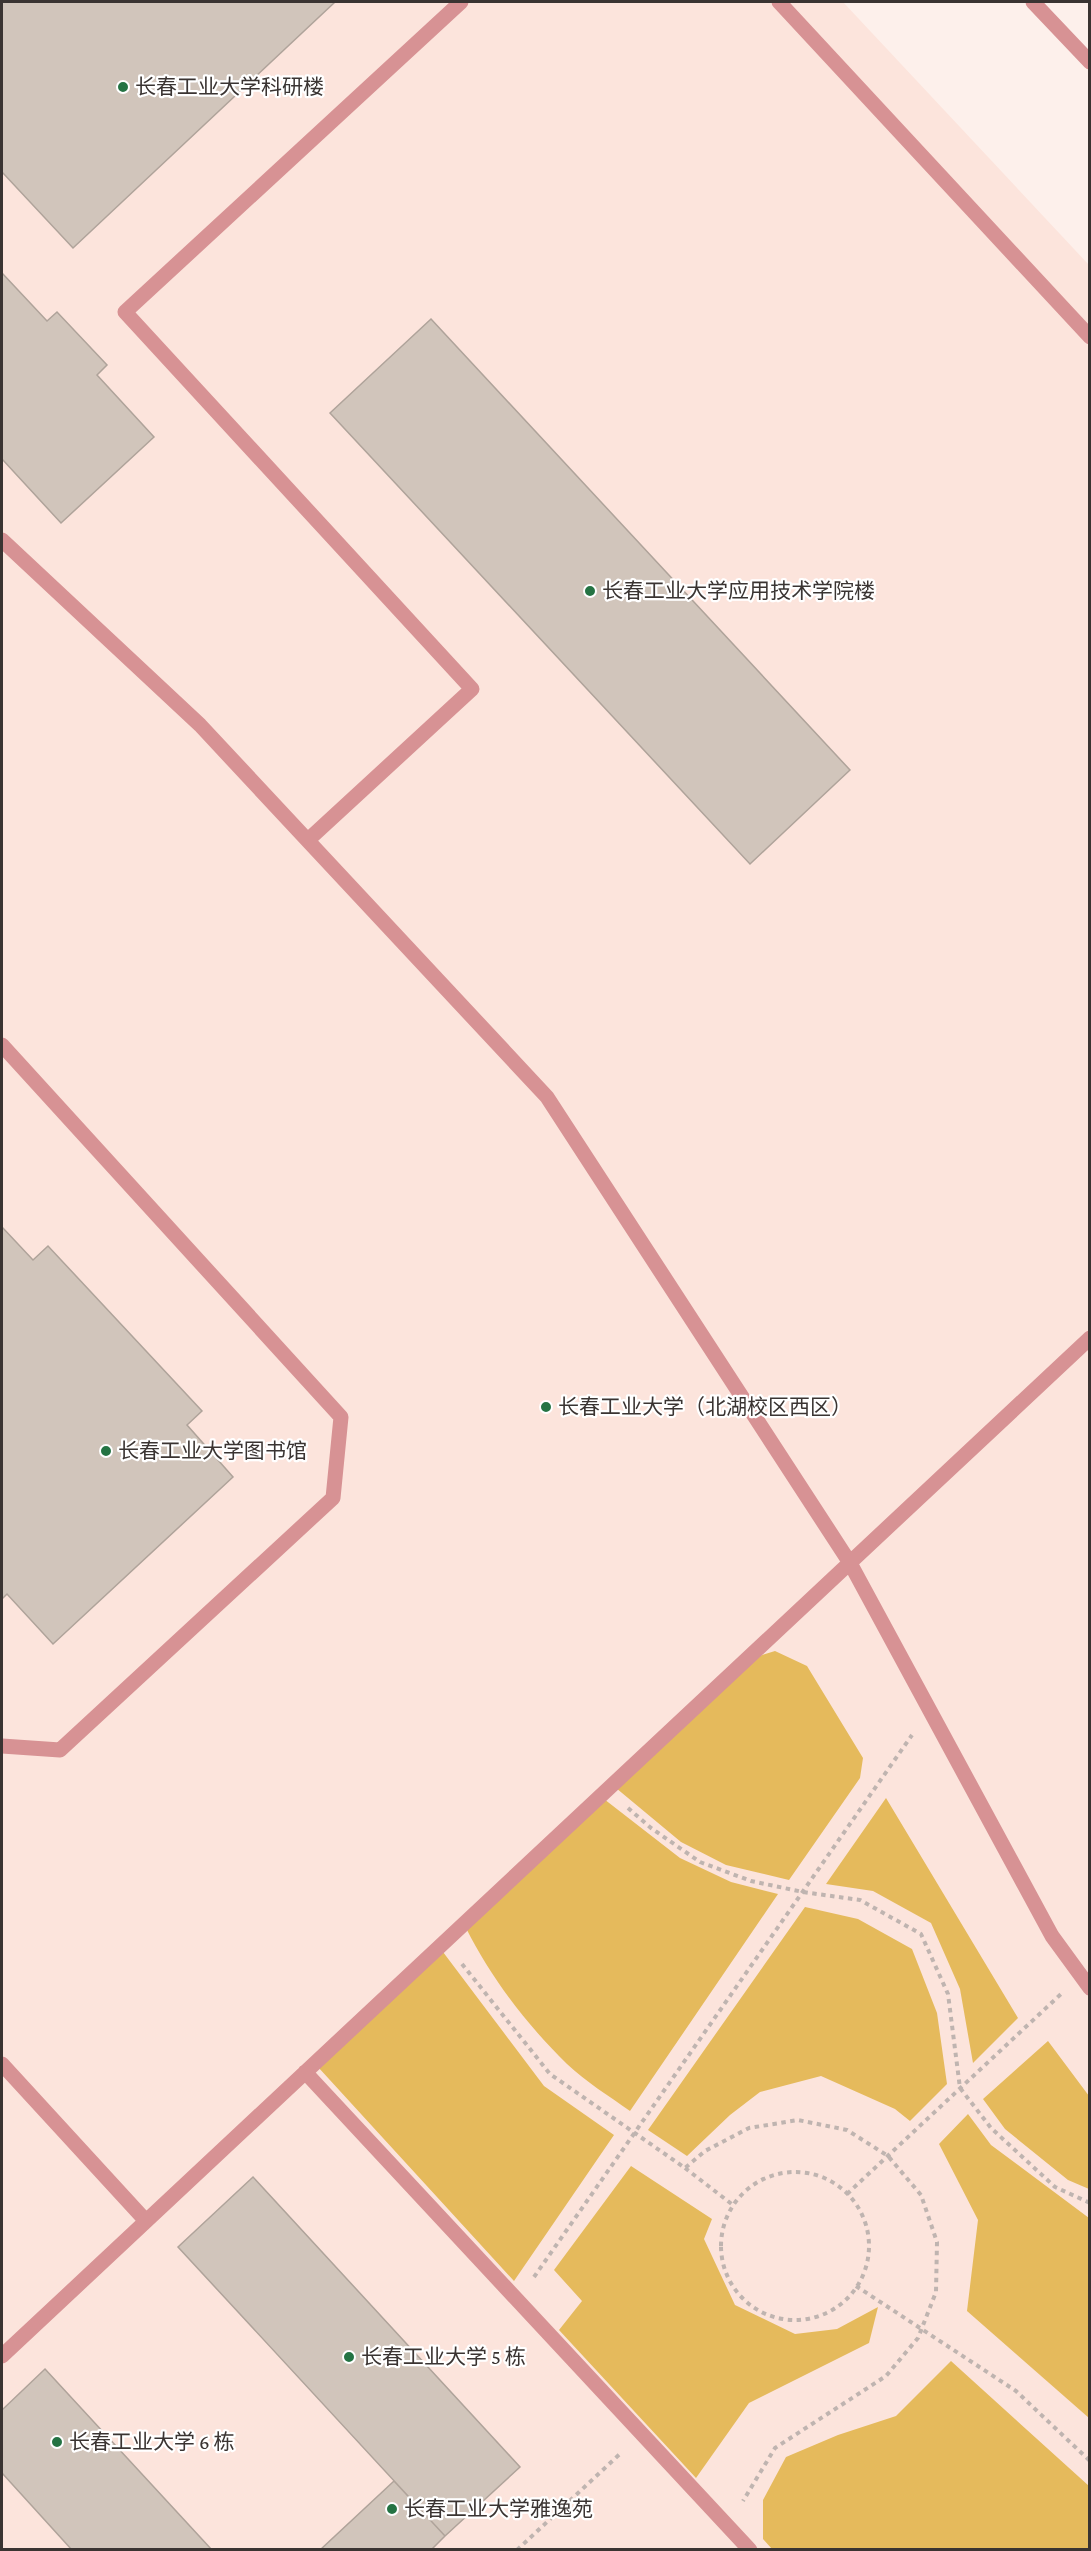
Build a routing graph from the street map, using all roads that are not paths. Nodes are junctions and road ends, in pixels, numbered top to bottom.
1 (461, 2) edge
2 (779, 2) edge
3 (1033, 2) edge
4 (1089, 62) edge
5 (1089, 337) edge
6 (2, 540) edge
7 (308, 840) junction
8 (2, 1045) edge
9 (1089, 1338) edge
10 (849, 1563) junction
11 (2, 1746) edge
12 (1085, 1982) edge
13 (2, 2064) edge
14 (305, 2072) junction
15 (146, 2221) junction
16 (2, 2356) edge
17 (750, 2550) edge

1 - 7 street
2 - 5 street
3 - 4 street
6 - 7 street
7 - 10 street
8 - 11 street
9 - 10 street
10 - 12 street
10 - 14 street
13 - 15 street
14 - 15 street
14 - 17 street
15 - 16 street

